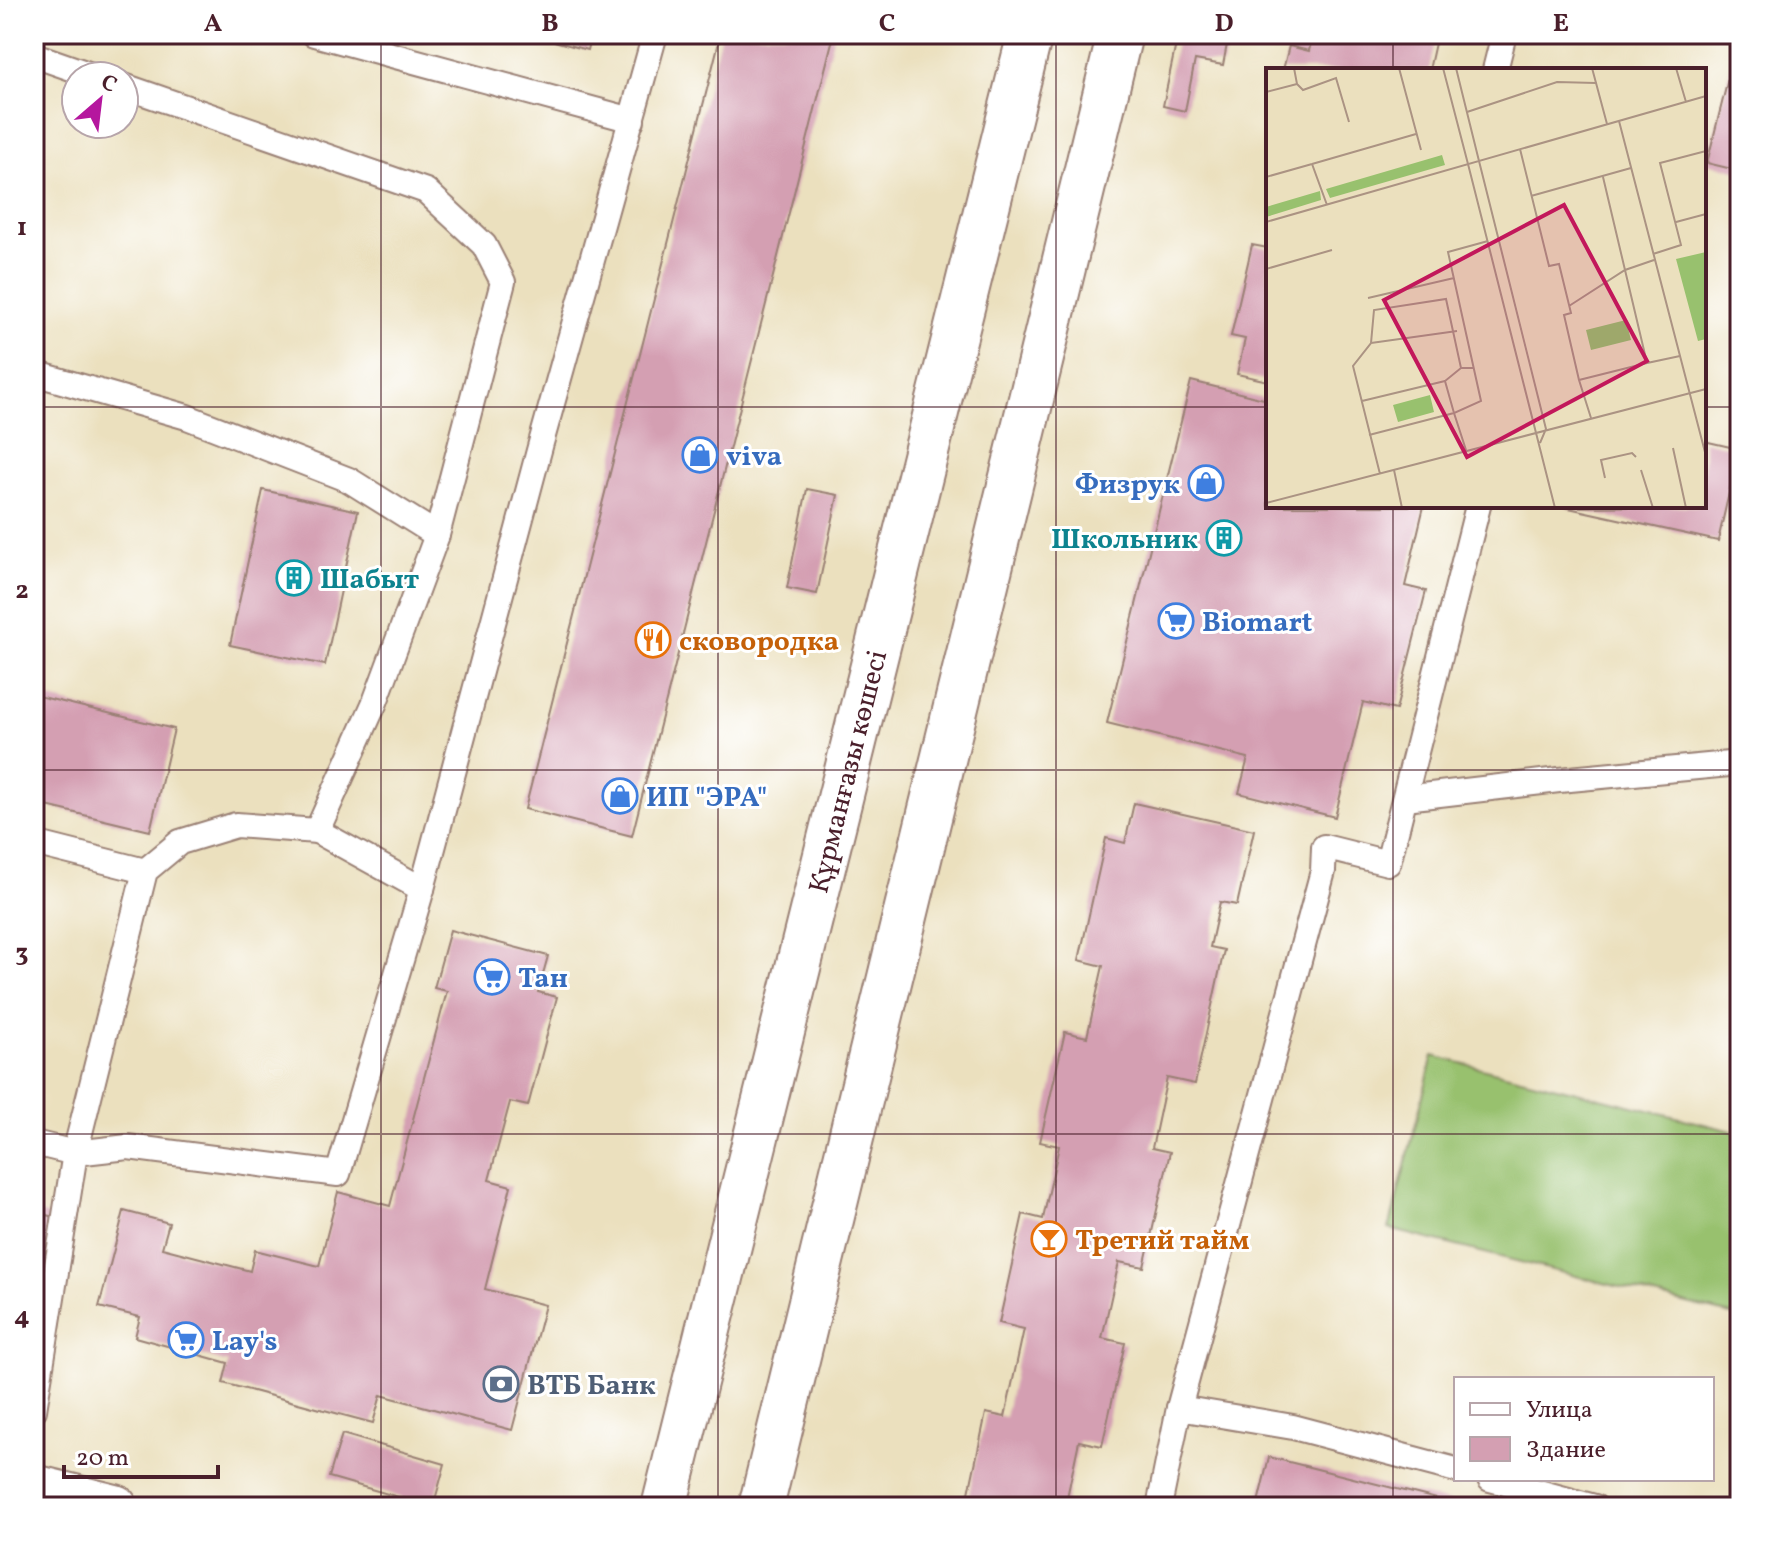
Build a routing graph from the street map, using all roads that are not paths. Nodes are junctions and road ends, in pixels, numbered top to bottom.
1 (314, 34) edge
2 (655, 34) edge
3 (1030, 34) edge
4 (1120, 34) edge
5 (1504, 34) edge
6 (34, 55) edge
7 (60, 64) edge
8 (1496, 68) edge
9 (140, 92) edge
10 (632, 120) junction
11 (34, 373) edge
12 (1478, 508) edge
13 (437, 535) junction
14 (1740, 763) edge
15 (1405, 798) junction
16 (317, 831) junction
17 (34, 843) edge
18 (145, 871) junction
19 (422, 889) junction
20 (34, 1143) edge
21 (75, 1153) junction
22 (1179, 1408) junction
23 (34, 1410) edge
24 (1454, 1469) edge
25 (1498, 1481) edge
26 (34, 1487) edge
27 (115, 1507) edge
28 (664, 1507) edge
29 (761, 1507) edge
30 (1159, 1507) edge
31 (1595, 1507) edge

1 - 10 lane
2 - 10 lane
3 - 28 street, Құрманғазы көшесі
4 - 29 street
5 - 8 lane
6 - 7 lane
9 - 13 lane
10 - 19 lane
11 - 13 lane
12 - 15 lane
13 - 16 lane
14 - 15 lane
15 - 22 lane
16 - 18 lane
16 - 19 lane
17 - 18 lane
18 - 21 lane
19 - 21 lane
20 - 21 lane
21 - 23 lane
22 - 24 lane
22 - 30 lane
25 - 31 lane
26 - 27 street

